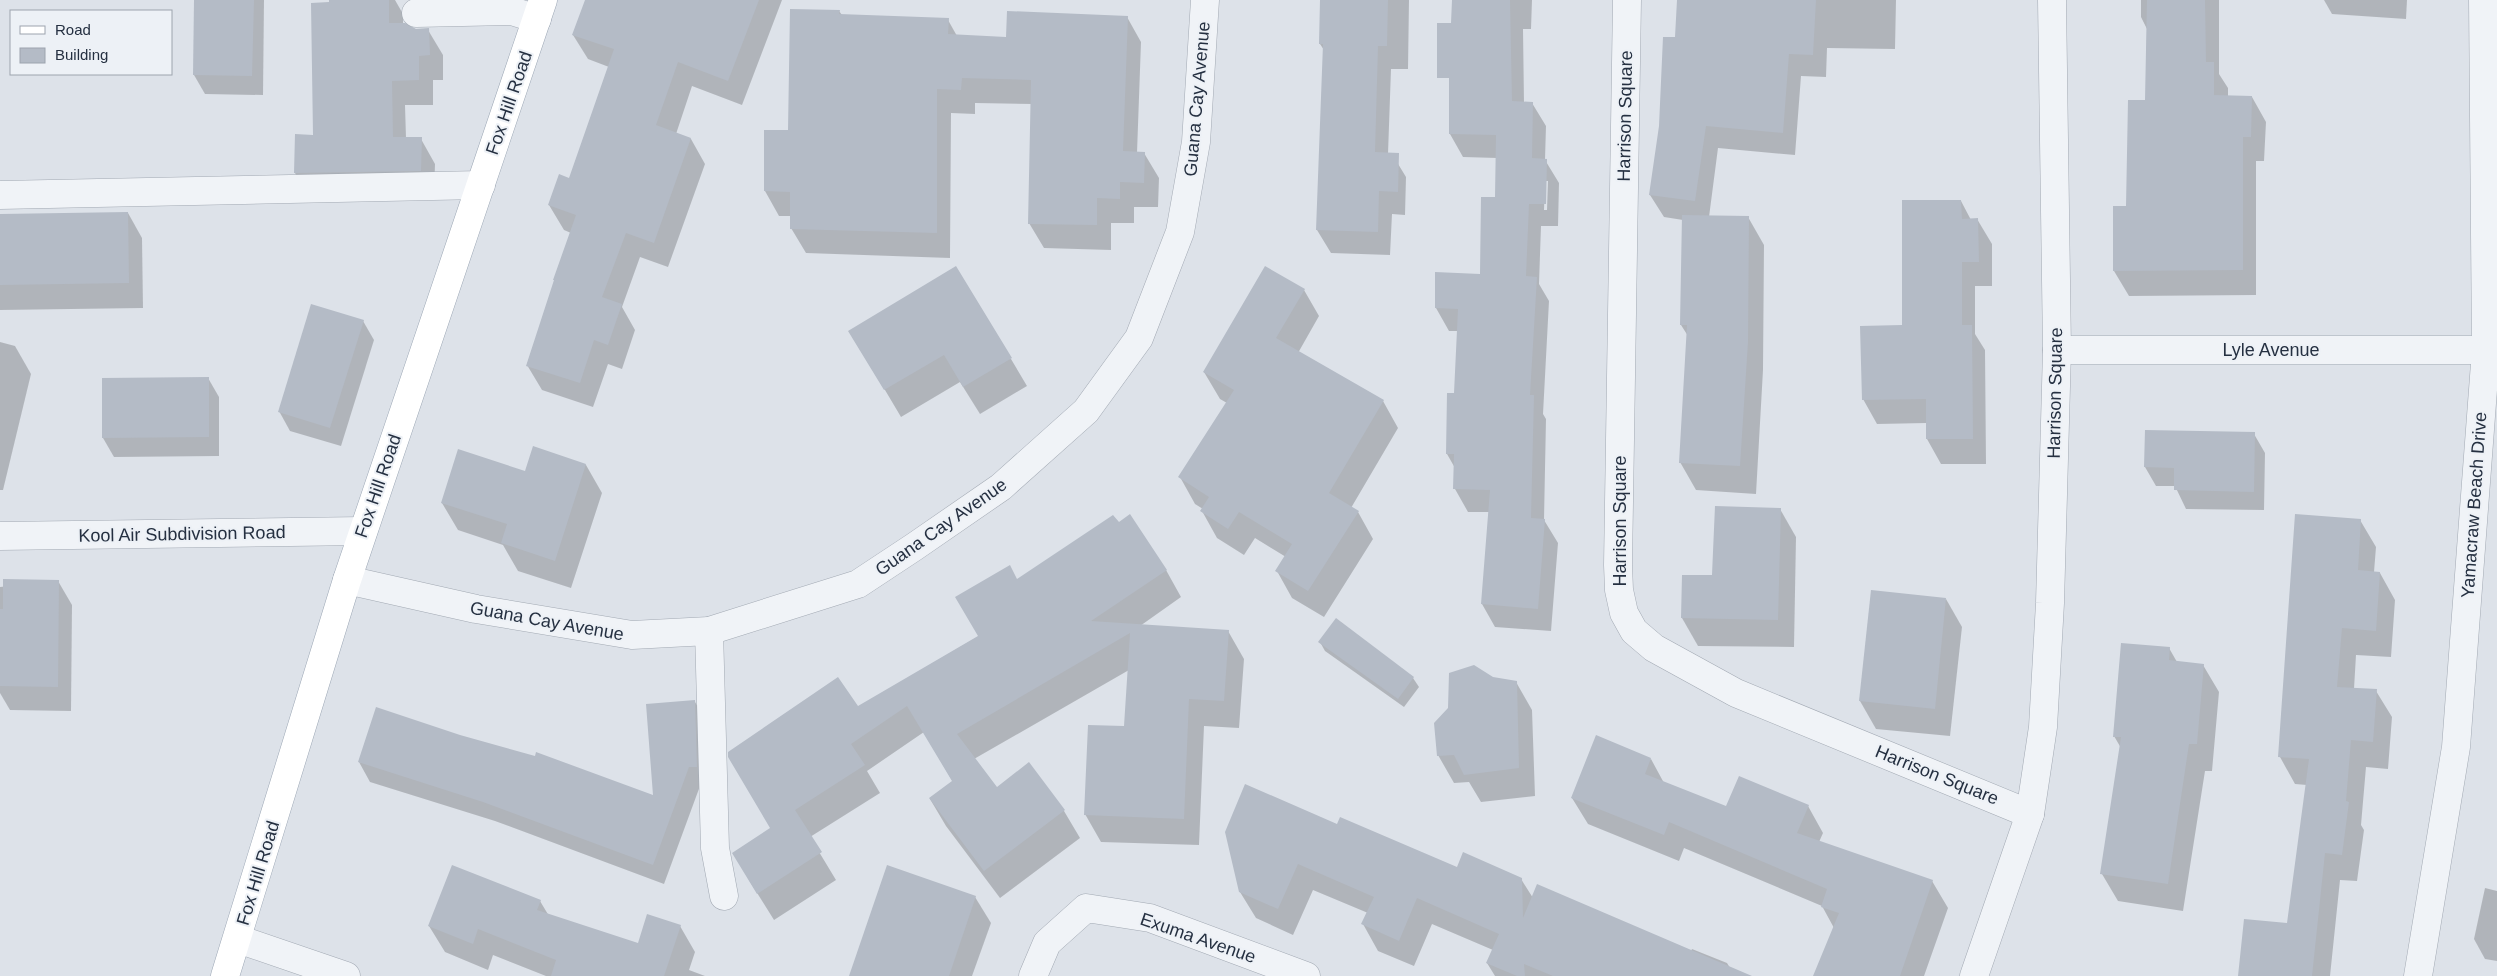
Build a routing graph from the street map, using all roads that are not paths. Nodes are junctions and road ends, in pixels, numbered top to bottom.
1 (1205, 0) edge
2 (1627, 0) edge
3 (2052, 0) edge
4 (2483, 0) edge
5 (540, 10) edge
6 (416, 13) dead end
7 (481, 185) junction
8 (0, 195) edge
9 (2057, 350) junction
10 (2486, 350) junction
11 (363, 531) junction
12 (0, 536) edge
13 (347, 580) junction
14 (709, 631) junction
15 (2030, 814) junction
16 (724, 896) dead end
17 (238, 939) junction
18 (225, 976) edge
19 (346, 976) edge
20 (1033, 976) edge
21 (1306, 976) edge
22 (1974, 976) edge
23 (2418, 976) edge

1 - 14 street, Guana Cay Avenue
2 - 15 street, Harrison Square
3 - 9 street, Harrison Square
4 - 10 street, Yamacraw Beach Drive
5 - 6 street
5 - 7 main road, Fox Hill Road
7 - 8 street
7 - 11 main road, Fox Hill Road
9 - 10 street, Lyle Avenue
9 - 15 street, Harrison Square
10 - 23 street, Yamacraw Beach Drive
11 - 12 street, Kool Air Subdivision Road
11 - 13 main road, Fox Hill Road
13 - 14 street, Guana Cay Avenue
13 - 17 main road, Fox Hill Road
14 - 16 street
15 - 22 street, Harrison Square
17 - 18 main road, Fox Hill Road
17 - 19 street
20 - 21 street, Exuma Avenue

